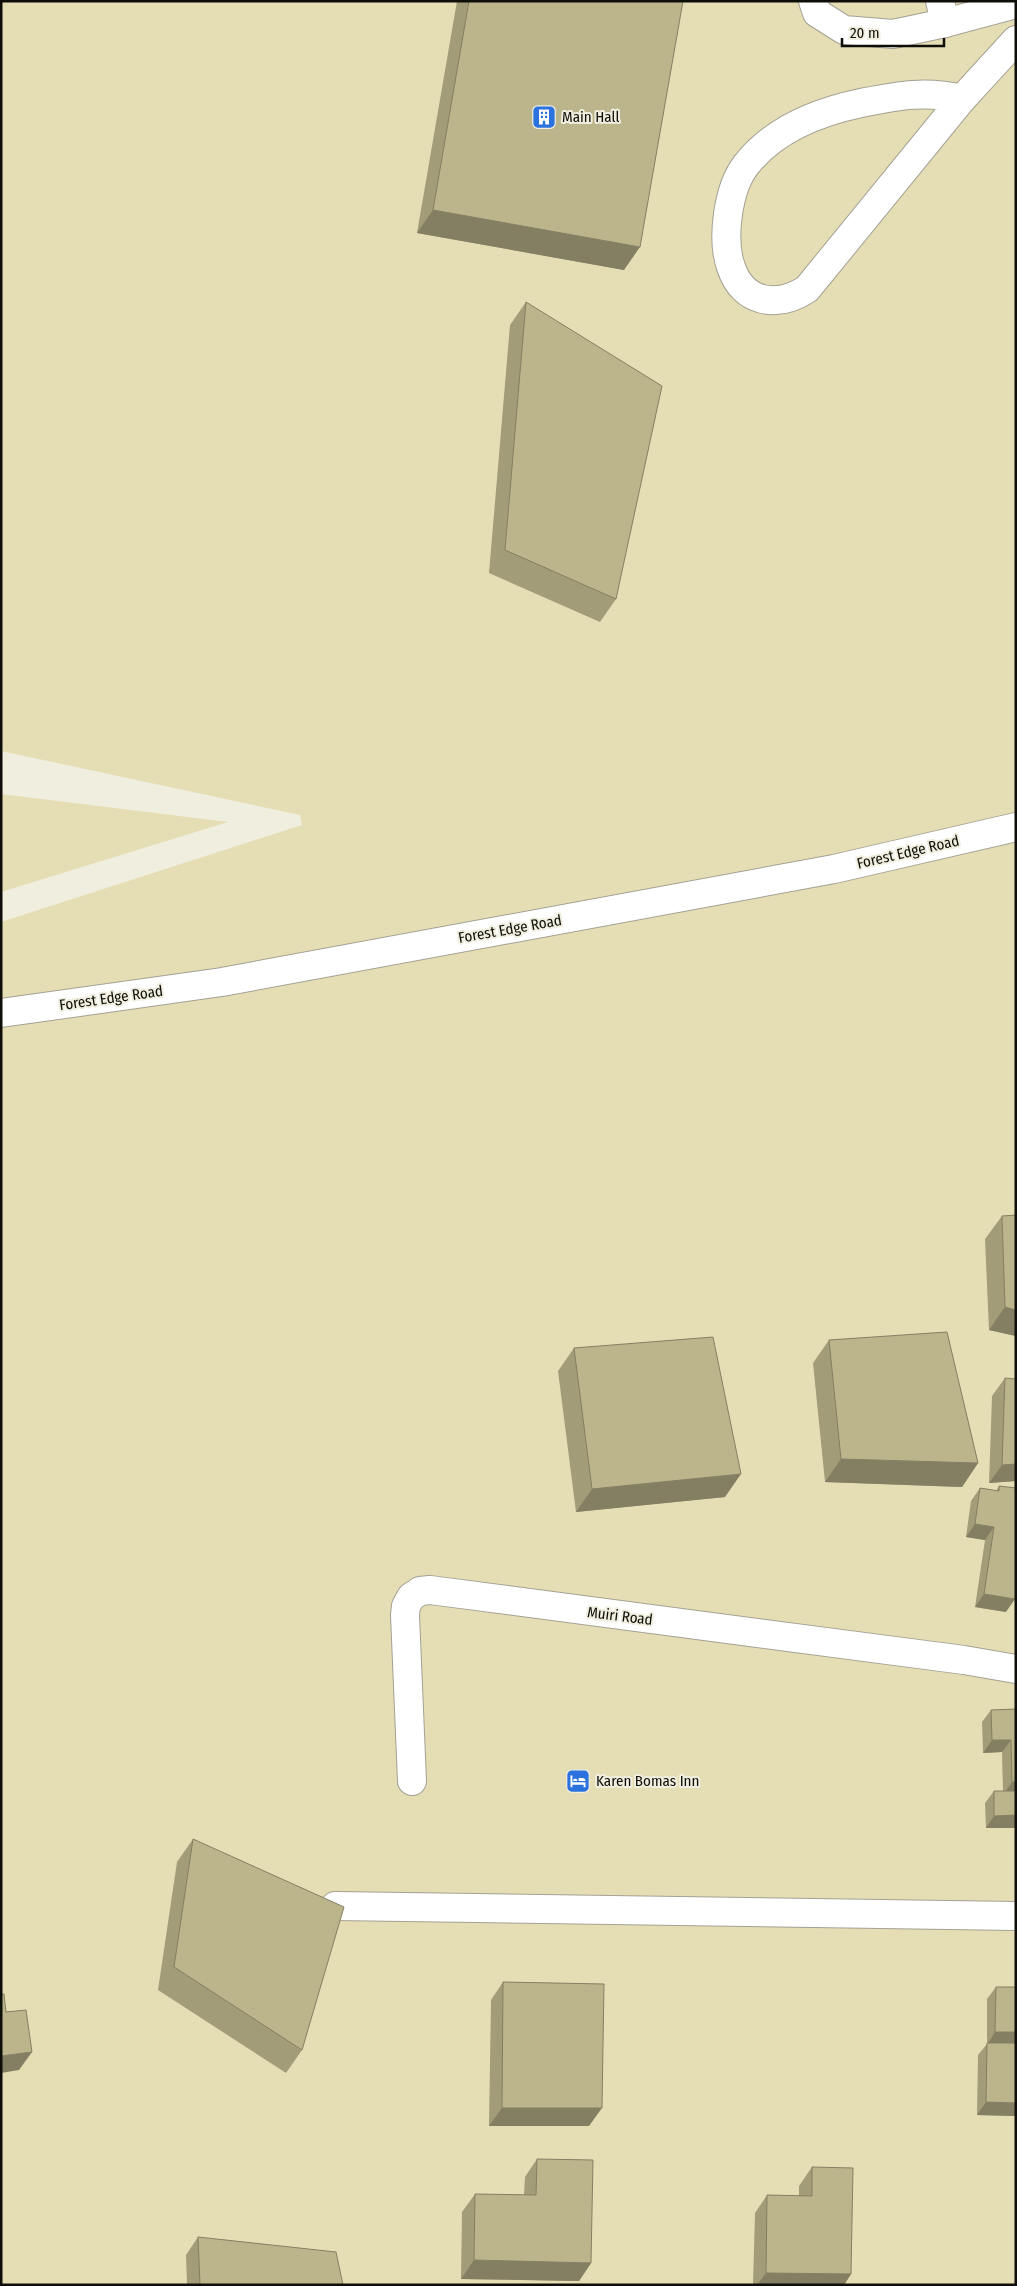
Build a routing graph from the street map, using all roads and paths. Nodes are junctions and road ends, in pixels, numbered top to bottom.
1 (813, 1) edge
2 (1016, 4) edge
3 (942, 12) edge
4 (1016, 40) edge
5 (962, 99) junction
6 (1016, 827) edge
7 (1, 1014) edge
8 (1016, 1669) edge
9 (412, 1781) dead end
10 (335, 1906) edge
11 (1016, 1916) edge

1 - 3 street
2 - 3 street
4 - 5 street
5 - 5 street
6 - 7 street, Forest Edge Road
8 - 9 street, Muiri Road
10 - 11 street

